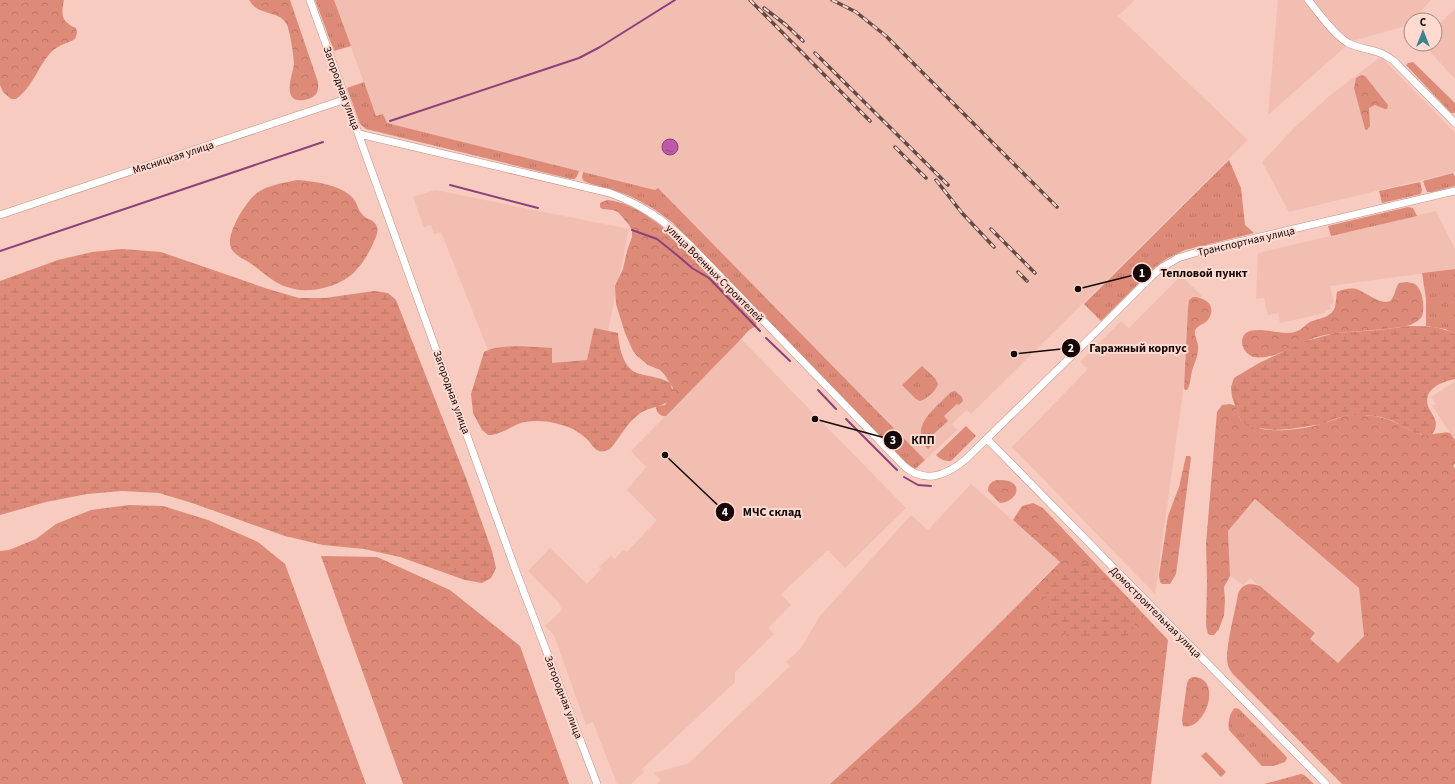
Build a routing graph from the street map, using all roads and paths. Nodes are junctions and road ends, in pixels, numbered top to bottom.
1 (310, 0) edge
2 (1308, 0) edge
3 (346, 99) junction
4 (1455, 123) edge
5 (359, 134) junction
6 (1455, 191) edge
7 (0, 215) edge
8 (987, 439) junction
9 (597, 784) edge
10 (1326, 784) edge

1 - 3 street, Загородная улица
2 - 4 street
3 - 5 street, Загородная улица
3 - 7 street, Мясницкая улица
5 - 8 street, улица Военных Строителей
5 - 9 street, Загородная улица
6 - 8 street, Транспортная улица
8 - 10 street, Домостроительная улица

